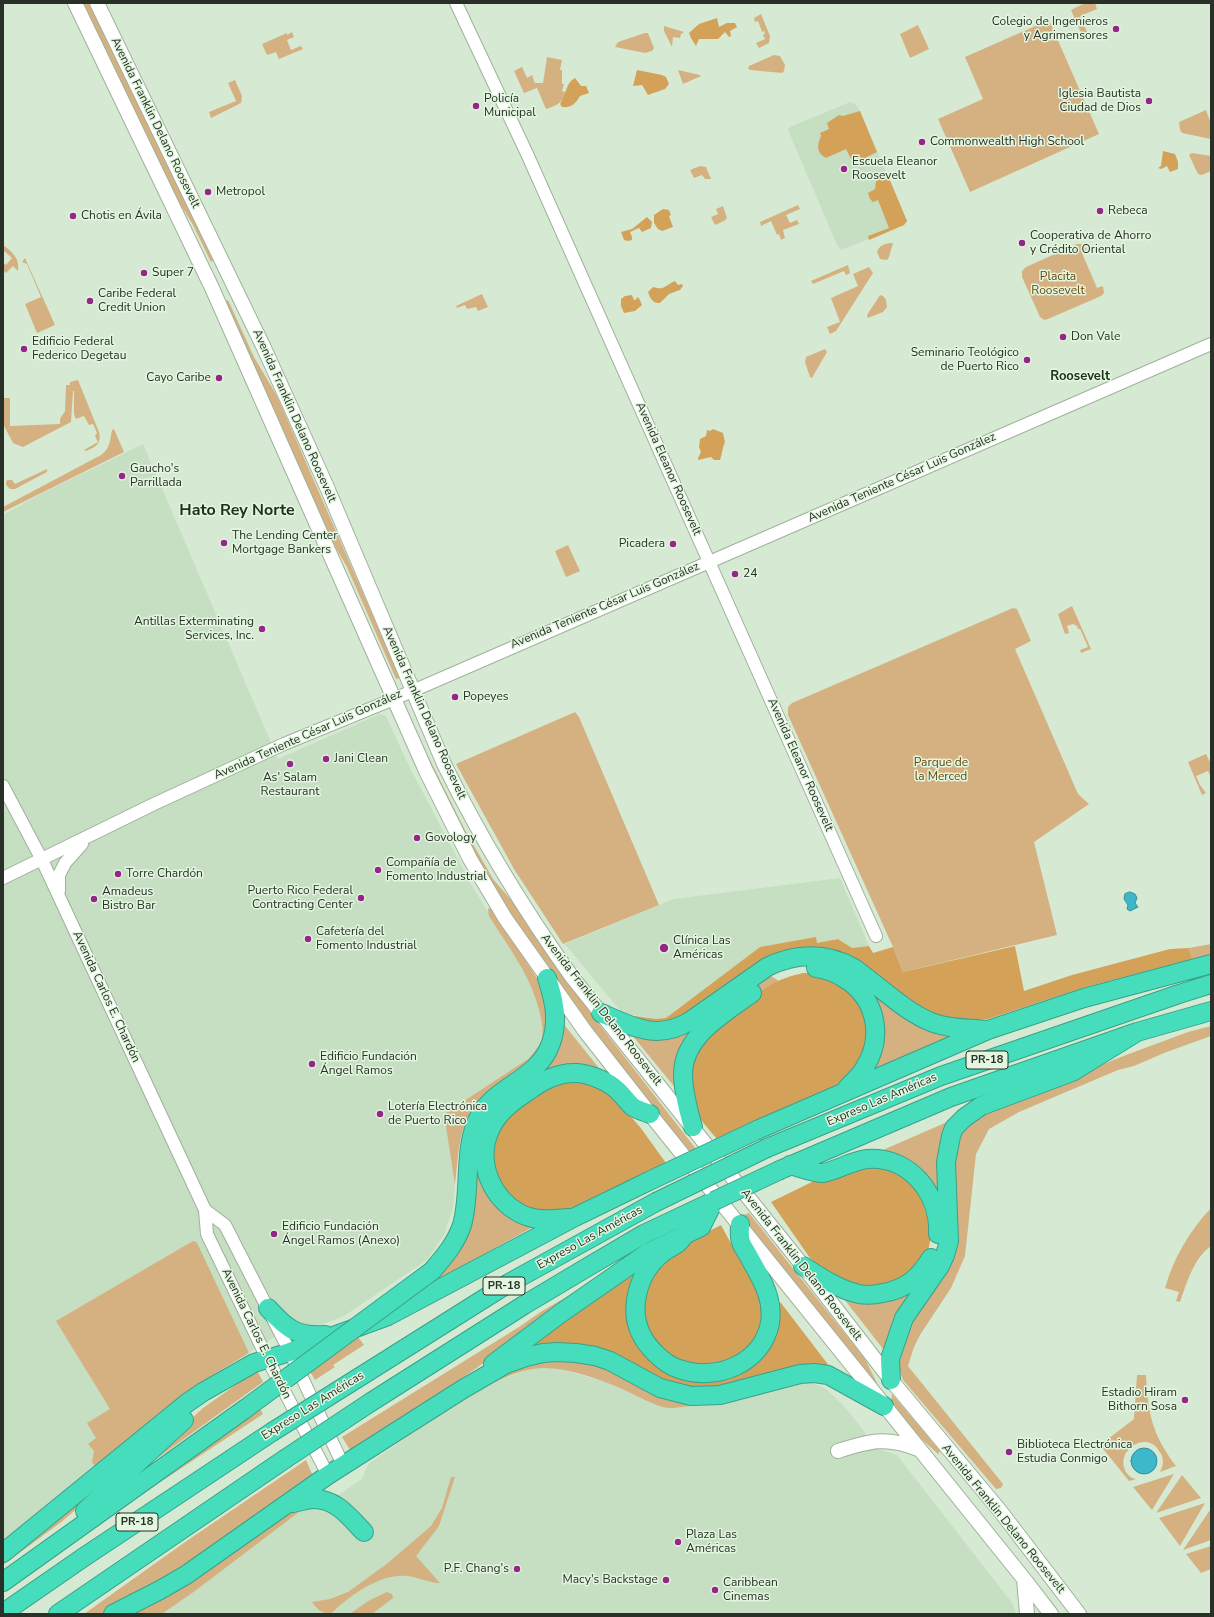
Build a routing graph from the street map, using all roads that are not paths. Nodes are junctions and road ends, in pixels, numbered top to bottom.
1 (75, 3) edge
2 (97, 3) edge
3 (456, 3) edge
4 (1211, 344) edge
5 (709, 561) junction
6 (413, 689) junction
7 (394, 698) junction
8 (3, 786) edge
9 (92, 834) junction
10 (42, 860) junction
11 (3, 878) edge
12 (58, 894) junction
13 (876, 936) dead end
14 (1211, 964) edge
15 (547, 978) junction
16 (1211, 984) edge
17 (1211, 1011) edge
18 (601, 1013) junction
19 (988, 1030) junction
20 (1137, 1032) junction
21 (843, 1093) junction
22 (650, 1114) junction
23 (693, 1128) junction
24 (785, 1167) junction
25 (714, 1201) junction
26 (205, 1210) junction
27 (575, 1218) junction
28 (740, 1224) junction
29 (681, 1239) junction
30 (803, 1266) junction
31 (268, 1308) junction
32 (338, 1334) junction
33 (290, 1352) junction
34 (267, 1358) junction
35 (891, 1380) junction
36 (217, 1384) junction
37 (463, 1389) junction
38 (884, 1406) junction
39 (920, 1450) junction
40 (838, 1452) dead end
41 (343, 1465) junction
42 (328, 1476) junction
43 (286, 1504) junction
44 (364, 1532) dead end
45 (60, 1541) junction
46 (3, 1553) edge
47 (1024, 1579) junction
48 (3, 1582) edge
49 (3, 1613) edge
50 (58, 1614) edge
51 (113, 1614) edge
52 (1027, 1614) edge
53 (1051, 1614) edge
54 (1079, 1614) edge

1 - 7 main road, Avenida Franklin Delano Roosevelt
2 - 6 main road, Avenida Franklin Delano Roosevelt
3 - 5 street, Avenida Eleanor Roosevelt
4 - 5 street, Avenida Teniente César Luis González
5 - 6 street, Avenida Teniente César Luis González
5 - 13 street, Avenida Eleanor Roosevelt
6 - 7 street, Avenida Teniente César Luis González
6 - 18 main road, Avenida Franklin Delano Roosevelt
7 - 9 street, Avenida Teniente César Luis González
7 - 15 main road, Avenida Franklin Delano Roosevelt
8 - 10 street, Avenida Carlos E. Chardón
9 - 10 street, Avenida Teniente César Luis González
9 - 12 street
10 - 11 street, Avenida Teniente César Luis González
10 - 12 street, Avenida Carlos E. Chardón
12 - 26 street, Avenida Carlos E. Chardón
14 - 19 highway
15 - 22 main road, Avenida Franklin Delano Roosevelt
15 - 45 highway, bridge
16 - 49 highway, Expreso Las Américas / PR-18, bridge
17 - 20 highway, Expreso Las Américas / PR-18
18 - 19 highway
18 - 23 main road, Avenida Franklin Delano Roosevelt
19 - 21 highway
20 - 24 highway, Expreso Las Américas / PR-18
20 - 35 highway
21 - 23 highway
21 - 27 highway, bridge
22 - 27 highway
22 - 28 main road, Avenida Franklin Delano Roosevelt
23 - 30 main road, Avenida Franklin Delano Roosevelt
24 - 25 highway, Expreso Las Américas / PR-18, bridge
24 - 30 highway
25 - 29 highway
25 - 50 highway, Expreso Las Américas / PR-18, bridge
26 - 31 street, Avenida Carlos E. Chardón
26 - 34 street, Avenida Carlos E. Chardón
27 - 32 highway
28 - 29 highway
28 - 38 main road, Avenida Franklin Delano Roosevelt
29 - 37 highway
30 - 35 main road, Avenida Franklin Delano Roosevelt
31 - 32 highway
31 - 33 street, Avenida Carlos E. Chardón
32 - 33 highway
33 - 34 highway
33 - 41 street, Avenida Carlos E. Chardón
34 - 36 highway
34 - 42 street, Avenida Carlos E. Chardón
35 - 54 main road, Avenida Franklin Delano Roosevelt
36 - 45 highway
36 - 46 highway
37 - 38 highway
37 - 41 highway
38 - 39 main road, Avenida Franklin Delano Roosevelt
39 - 40 main road
39 - 47 main road, Avenida Franklin Delano Roosevelt
41 - 42 highway
42 - 43 highway
43 - 44 highway
43 - 51 highway
45 - 48 highway
47 - 52 main road
47 - 53 main road, Avenida Franklin Delano Roosevelt

